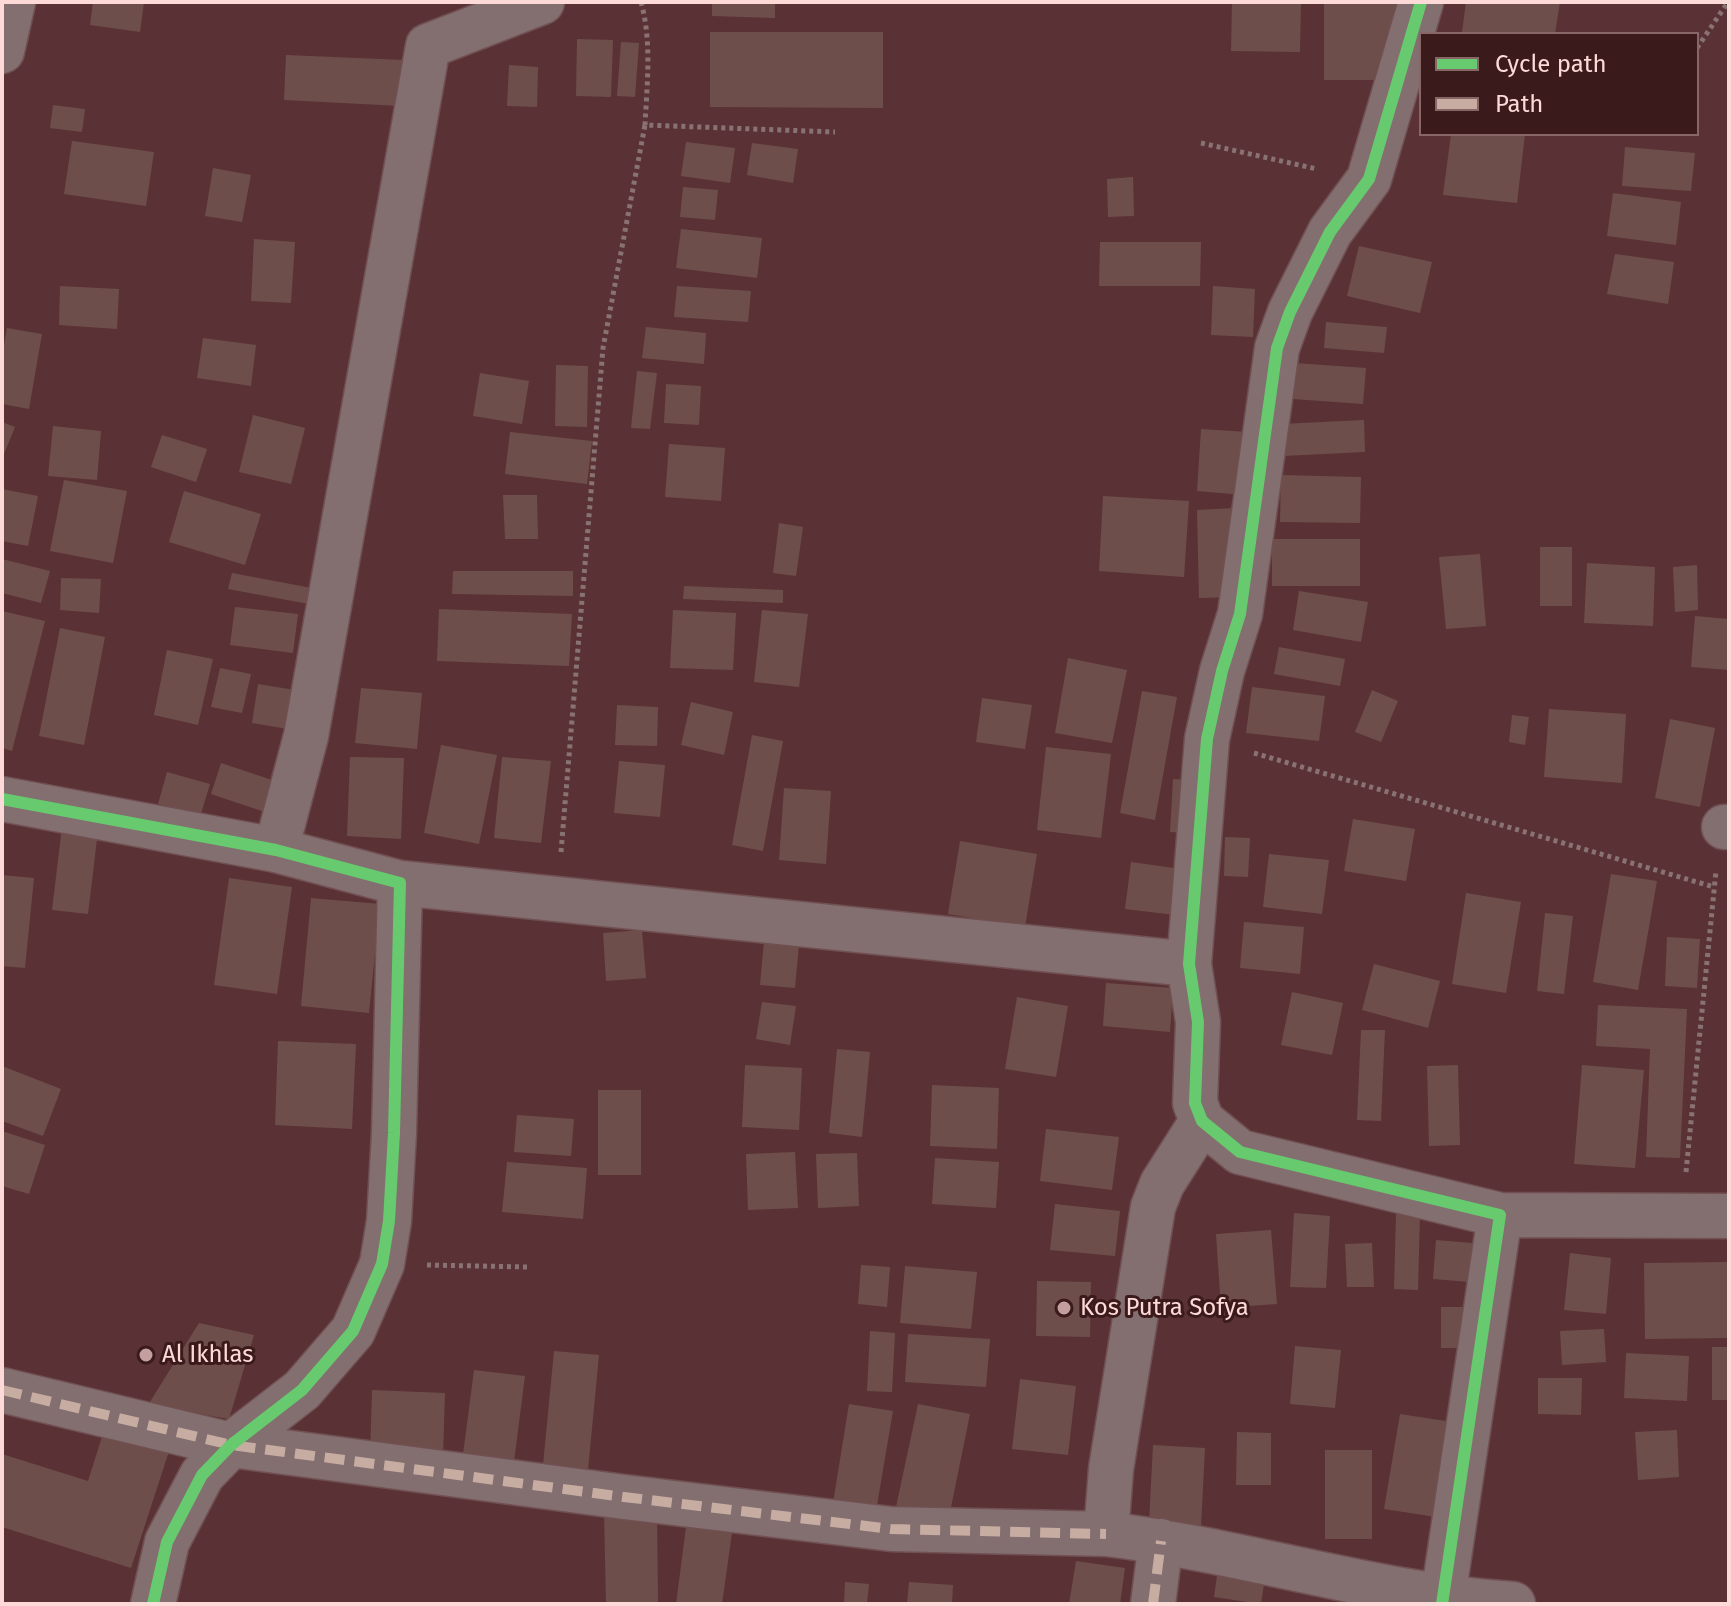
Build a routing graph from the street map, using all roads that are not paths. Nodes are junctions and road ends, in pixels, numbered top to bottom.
1 (542, 2) edge
2 (1421, 2) edge
3 (2, 799) edge
4 (276, 850) junction
5 (400, 883) junction
6 (1189, 964) junction
7 (1202, 1121) junction
8 (1500, 1215) junction
9 (1729, 1216) edge
10 (2, 1390) edge
11 (231, 1445) junction
12 (1106, 1534) junction
13 (1161, 1541) junction
14 (1442, 1602) edge
15 (153, 1604) edge
16 (1153, 1604) edge
17 (1513, 1604) edge

1 - 4 street
2 - 6 street
3 - 4 street
4 - 5 street
5 - 6 street
5 - 11 street
6 - 7 street
7 - 8 street
7 - 12 street
8 - 9 street
8 - 14 street
10 - 11 street
11 - 12 street
11 - 15 street
12 - 13 street
13 - 14 street
13 - 16 street
14 - 17 street

